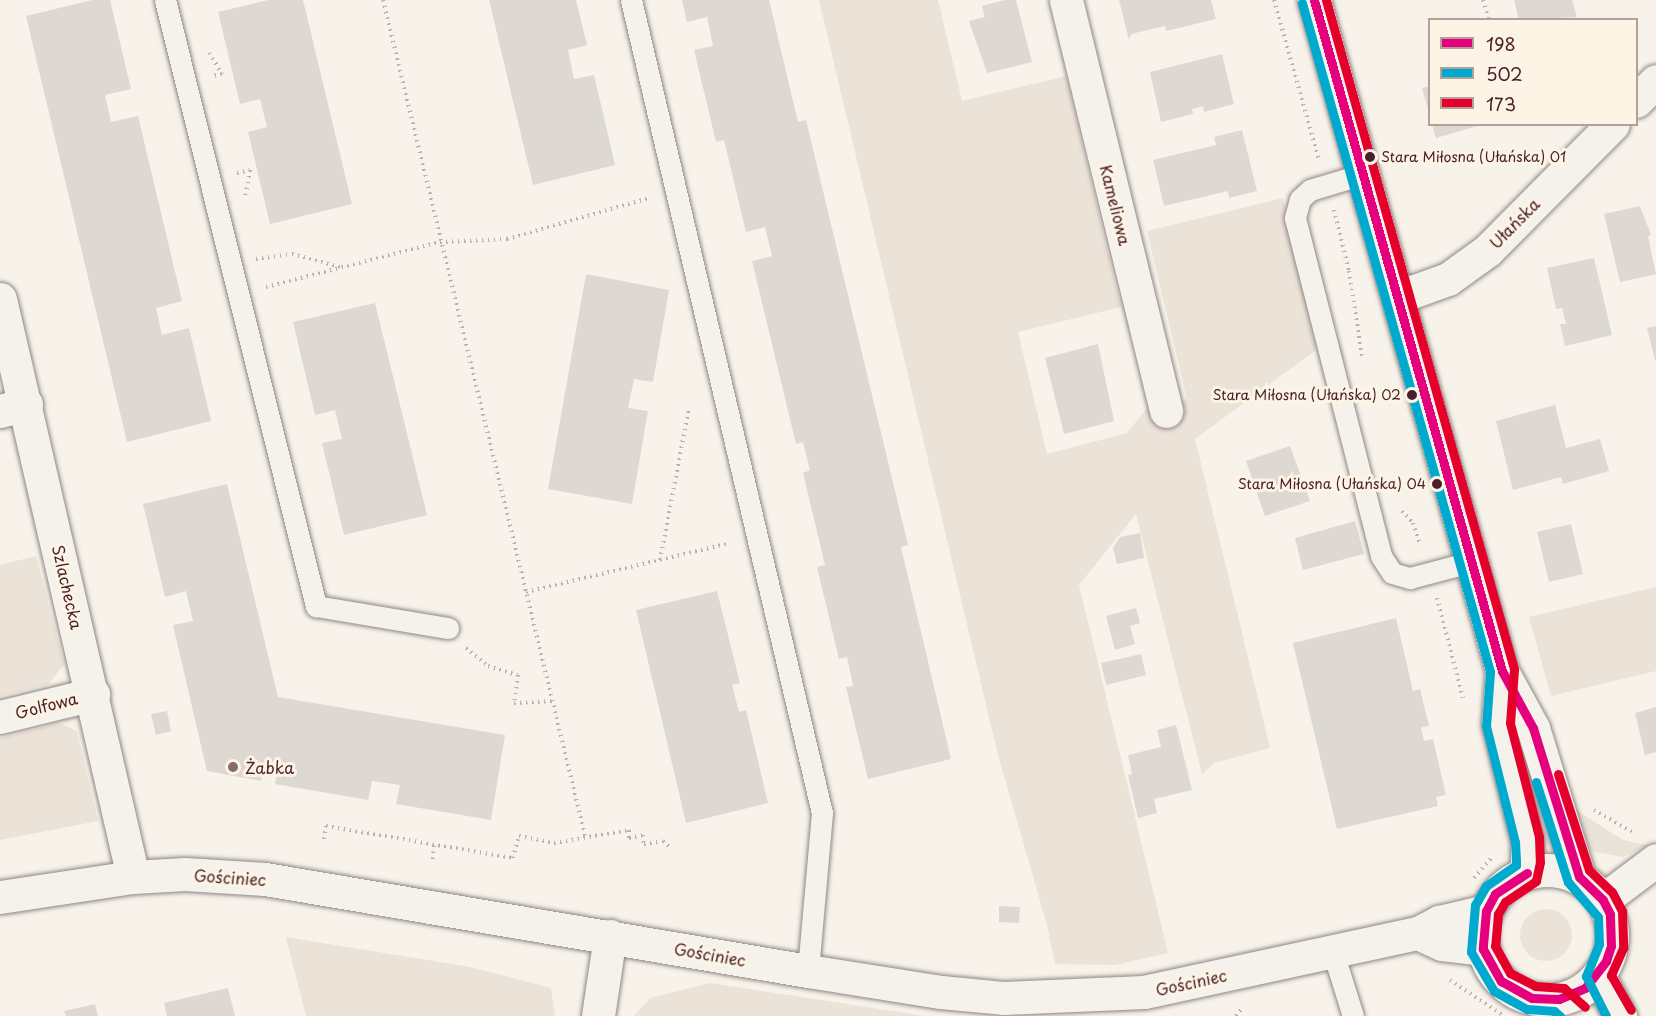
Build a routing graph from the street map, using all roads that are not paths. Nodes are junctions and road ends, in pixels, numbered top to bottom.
1 (165, 0) edge
2 (631, 0) edge
3 (1066, 0) edge
4 (1314, 0) edge
5 (1611, 126) edge
6 (1363, 174) junction
7 (1398, 297) junction
8 (0, 299) edge
9 (13, 408) edge
10 (1166, 411) dead end
11 (1474, 561) junction
12 (448, 628) road end
13 (1502, 671) junction
14 (93, 694) junction
15 (0, 717) edge
16 (1648, 847) edge
17 (1527, 873) junction
18 (133, 877) junction
19 (1579, 877) junction
20 (0, 897) edge
21 (1603, 900) junction
22 (1486, 911) junction
23 (1418, 933) junction
24 (610, 936) junction
25 (1332, 949) junction
26 (1483, 950) junction
27 (808, 971) junction
28 (1598, 975) junction
29 (1568, 1008) edge
30 (598, 1016) edge
31 (1353, 1016) edge
32 (1620, 1016) edge

1 - 12 lane
2 - 27 lane
3 - 10 street, Kameliowa
4 - 6 street
5 - 7 street, Ułańska
6 - 7 street
6 - 11 lane
7 - 11 street
8 - 9 street, Szlachecka
9 - 14 street, Szlachecka
11 - 13 street
13 - 17 street
13 - 19 street
14 - 15 street, Golfowa
14 - 18 street, Szlachecka
16 - 21 street
17 - 19 street
17 - 22 street
18 - 20 street, Gościniec
18 - 24 street, Gościniec
19 - 21 street
21 - 28 street
22 - 23 street, Gościniec
22 - 26 street
23 - 25 street, Gościniec
23 - 26 street
24 - 27 street, Gościniec
24 - 30 street
25 - 27 street, Gościniec
25 - 31 lane
26 - 29 street
28 - 29 street
28 - 32 street

